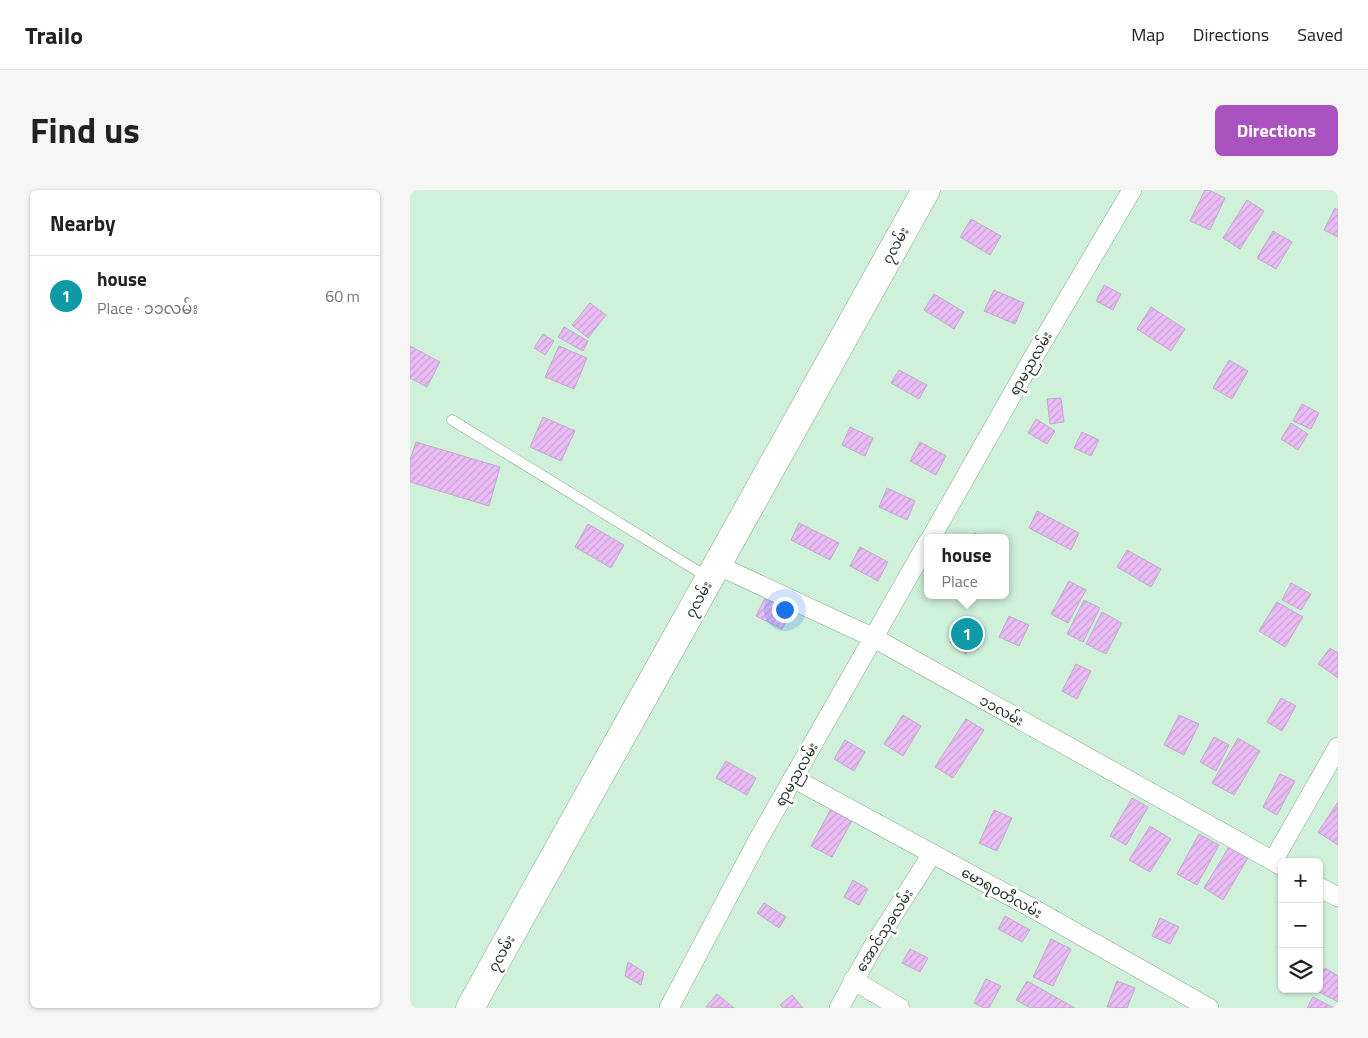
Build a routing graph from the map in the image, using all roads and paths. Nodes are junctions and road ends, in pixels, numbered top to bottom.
1 (926, 190) edge
2 (1132, 190) edge
3 (452, 420) dead end
4 (933, 534) edge
5 (924, 549) edge
6 (713, 572) junction
7 (874, 638) junction
8 (1338, 747) edge
9 (794, 778) junction
10 (932, 854) junction
11 (1277, 863) edge
12 (1323, 889) edge
13 (1338, 897) edge
14 (853, 980) junction
15 (470, 1008) edge
16 (669, 1008) edge
17 (839, 1008) edge
18 (900, 1008) edge
19 (1209, 1008) edge

1 - 6 street, ၇လမ်း
2 - 4 street, ရာမညလမ်း
3 - 6 lane
5 - 7 street, ရာမညလမ်း
6 - 7 street, ၁၁လမ်း
6 - 15 street, ၇လမ်း
7 - 9 street, ရာမညလမ်း
7 - 11 street, ၁၁လမ်း
8 - 11 street
9 - 10 street, မောရဝတီလမ်း
9 - 16 street, ရာမညလမ်း
10 - 14 street, အောင်သုခလမ်း
10 - 19 street, မောရဝတီလမ်း
12 - 13 street
14 - 17 street, အောင်သုခလမ်း
14 - 18 street

